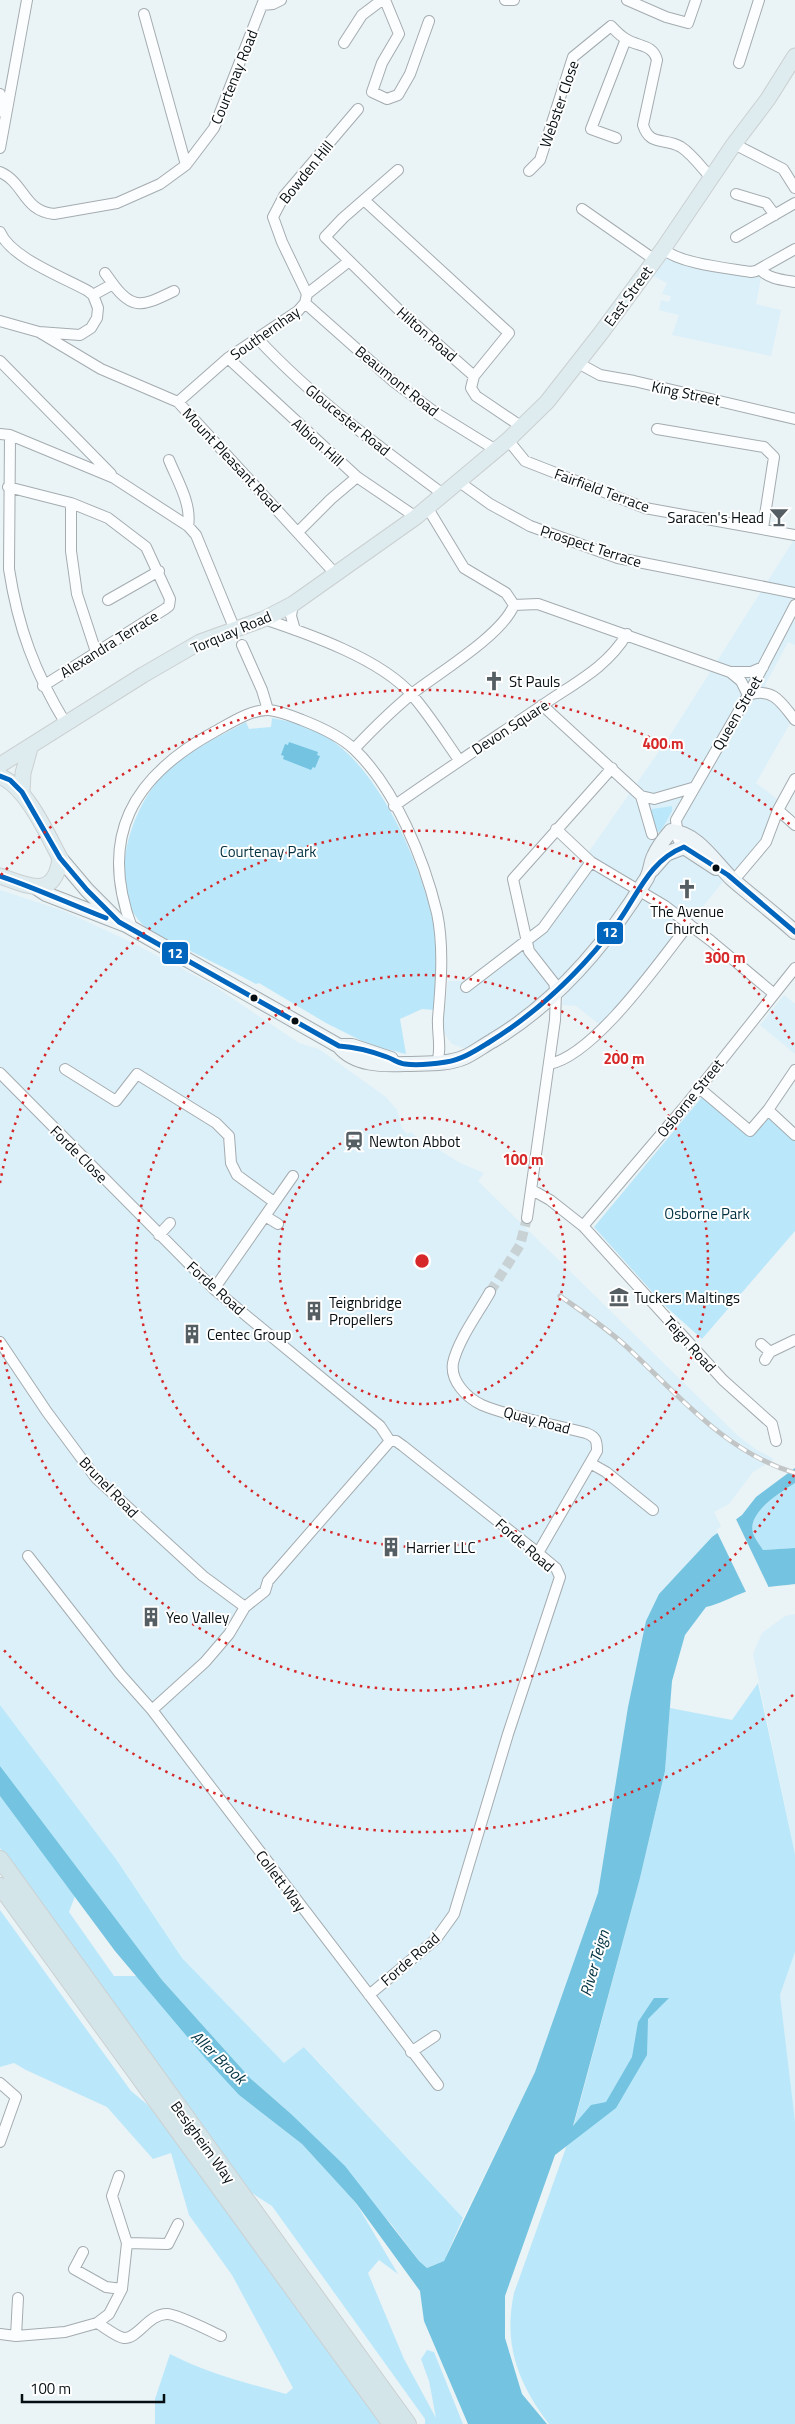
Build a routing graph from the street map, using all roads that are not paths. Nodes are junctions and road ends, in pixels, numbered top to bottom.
1 (27, 0) edge
2 (281, 0) edge
3 (383, 0) edge
4 (505, 0) edge
5 (514, 0) edge
6 (627, 0) edge
7 (696, 0) edge
8 (759, 0) edge
9 (263, 2) edge
10 (144, 14) dead end
11 (429, 21) dead end
12 (626, 39) junction
13 (344, 44) dead end
14 (795, 56) edge
15 (739, 63) dead end
16 (0, 94) edge
17 (358, 110) dead end
18 (6, 119) junction
19 (616, 138) dead end
20 (734, 144) junction
21 (0, 148) edge
22 (186, 165) junction
23 (398, 170) dead end
24 (528, 171) dead end
25 (0, 172) edge
26 (711, 178) junction
27 (795, 188) edge
28 (736, 194) dead end
29 (364, 200) junction
30 (795, 202) edge
31 (582, 209) dead end
32 (775, 214) junction
33 (0, 232) edge
34 (736, 237) dead end
35 (795, 248) edge
36 (659, 255) junction
37 (348, 262) junction
38 (760, 269) junction
39 (105, 273) dead end
40 (795, 282) edge
41 (113, 284) junction
42 (174, 291) dead end
43 (92, 295) junction
44 (306, 299) junction
45 (0, 321) edge
46 (38, 332) junction
47 (258, 339) junction
48 (228, 358) junction
49 (0, 360) edge
50 (578, 363) junction
51 (474, 376) junction
52 (178, 402) junction
53 (795, 418) edge
54 (522, 427) junction
55 (656, 429) dead end
56 (5, 435) edge
57 (508, 440) junction
58 (496, 450) junction
59 (169, 460) dead end
60 (358, 477) junction
61 (114, 478) junction
62 (458, 480) junction
63 (8, 487) junction
64 (443, 494) junction
65 (71, 503) junction
66 (422, 512) junction
67 (188, 526) junction
68 (763, 528) junction
69 (298, 532) junction
70 (795, 535) edge
71 (330, 568) dead end
72 (159, 571) junction
73 (795, 593) edge
74 (108, 600) dead end
75 (293, 604) junction
76 (514, 605) junction
77 (795, 606) edge
78 (264, 619) junction
79 (235, 630) junction
80 (295, 630) junction
81 (627, 634) junction
82 (242, 645) dead end
83 (96, 652) junction
84 (763, 667) junction
85 (730, 672) junction
86 (43, 686) junction
87 (412, 694) junction
88 (748, 695) junction
89 (542, 705) junction
90 (268, 710) junction
91 (795, 720) edge
92 (66, 724) junction
93 (30, 748) junction
94 (354, 749) junction
95 (459, 760) junction
96 (1, 765) edge
97 (612, 768) junction
98 (795, 778) edge
99 (692, 788) junction
100 (22, 792) junction
101 (641, 796) junction
102 (394, 806) junction
103 (778, 810) junction
104 (795, 825) edge
105 (675, 827) junction
106 (556, 829) junction
107 (652, 834) dead end
108 (684, 847) junction
109 (60, 858) junction
110 (591, 862) junction
111 (650, 872) junction
112 (0, 876) edge
113 (731, 877) junction
114 (37, 888) junction
115 (639, 890) junction
116 (119, 922) junction
117 (689, 924) junction
118 (132, 928) junction
119 (795, 932) edge
120 (526, 940) junction
121 (795, 968) edge
122 (466, 987) dead end
123 (556, 993) junction
124 (773, 994) junction
125 (437, 1063) junction
126 (549, 1064) junction
127 (65, 1069) dead end
128 (795, 1070) edge
129 (0, 1073) edge
130 (698, 1087) junction
131 (768, 1110) junction
132 (795, 1135) edge
133 (293, 1176) dead end
134 (532, 1190) junction
135 (274, 1202) junction
136 (265, 1216) junction
137 (527, 1218) tunnel mouth
138 (170, 1223) dead end
139 (278, 1224) dead end
140 (583, 1226) junction
141 (159, 1235) junction
142 (176, 1252) joint
143 (214, 1289) junction
144 (490, 1292) tunnel mouth
145 (795, 1340) edge
146 (0, 1342) edge
147 (761, 1344) dead end
148 (390, 1441) junction
149 (776, 1441) dead end
150 (590, 1463) junction
151 (652, 1510) dead end
152 (538, 1553) junction
153 (28, 1556) dead end
154 (245, 1607) junction
155 (152, 1710) junction
156 (0, 1859) edge
157 (0, 1886) edge
158 (369, 1995) junction
159 (435, 2036) dead end
160 (412, 2052) junction
161 (0, 2083) edge
162 (438, 2085) dead end
163 (0, 2142) edge
164 (119, 2176) dead end
165 (178, 2224) dead end
166 (127, 2243) junction
167 (83, 2252) dead end
168 (122, 2289) junction
169 (18, 2298) dead end
170 (97, 2323) junction
171 (0, 2334) edge
172 (16, 2336) junction
173 (221, 2336) dead end
174 (391, 2424) edge
175 (408, 2424) edge

1 - 18 street
2 - 9 street, Courtenay Road
3 - 11 street
3 - 13 street
4 - 5 street
6 - 7 street
8 - 15 street
9 - 22 street, Courtenay Road
10 - 22 street
12 - 19 street
12 - 24 street, Webster Close
12 - 26 street, Webster Close
14 - 20 main road, East Street
16 - 18 street
17 - 44 street, Bowden Hill
18 - 21 street
20 - 26 main road, East Street
20 - 27 street
22 - 25 street, Courtenay Road
23 - 29 street
26 - 36 main road, East Street
28 - 32 street
29 - 37 street, Hilton Road
29 - 51 street
30 - 32 street
31 - 36 street
32 - 34 street
33 - 43 street
35 - 38 street
36 - 38 street
36 - 50 main road, East Street
37 - 44 street, Southernhay
37 - 51 street, Hilton Road
38 - 40 street
39 - 41 street
41 - 42 street
41 - 43 street
43 - 46 street
44 - 47 street, Southernhay
44 - 58 street, Beaumont Road
45 - 46 street
46 - 52 street, Mount Pleasant Road
47 - 48 street, Southernhay
47 - 64 street, Gloucester Road
48 - 52 street, Southernhay
48 - 60 street, Albion Hill
49 - 61 street
50 - 53 street, King Street
50 - 54 main road, East Street
51 - 54 street
52 - 69 street, Mount Pleasant Road
54 - 57 main road, East Street
55 - 68 street
56 - 61 street
56 - 63 street
57 - 58 main road, East Street
57 - 68 street, Fairfield Terrace
58 - 62 main road, East Street
59 - 67 street
60 - 66 street, Albion Hill
60 - 69 street
61 - 67 street
62 - 64 main road, East Street
62 - 73 street, Prospect Terrace
63 - 65 street, Alexandra Terrace
63 - 86 street
64 - 66 main road, East Street
65 - 72 street, Alexandra Terrace
65 - 83 street
66 - 75 main road, Torquay Road
66 - 76 street
67 - 79 street
68 - 70 street, Fairfield Terrace
69 - 71 street, Mount Pleasant Road
72 - 74 street
72 - 83 street, Alexandra Terrace
75 - 78 main road, Torquay Road
75 - 80 street
76 - 81 street
76 - 87 street
77 - 84 street, Queen Street
78 - 79 main road, Torquay Road
78 - 80 street, Devon Square
79 - 92 main road, Torquay Road
80 - 87 street, Devon Square
81 - 85 street
81 - 89 street, Devon Square
82 - 90 street
83 - 86 street, Alexandra Terrace
84 - 85 street
84 - 88 street, Queen Street
85 - 88 street
86 - 92 street
87 - 94 street
87 - 95 street, Devon Square
88 - 91 street
88 - 99 street, Queen Street
89 - 95 street, Devon Square
89 - 97 street
90 - 94 street
90 - 118 street
92 - 93 main road, Torquay Road
93 - 96 main road, Torquay Road
93 - 100 main road
94 - 102 street
95 - 102 street, Devon Square
96 - 100 main road
97 - 101 street
97 - 106 street
98 - 103 street
99 - 101 street
99 - 105 street, Queen Street
100 - 109 main road
101 - 107 street
102 - 125 street
103 - 104 street
103 - 113 street
105 - 108 street
105 - 111 main road, Queen Street
105 - 113 main road
106 - 110 street
106 - 120 street
108 - 111 main road
108 - 113 main road
109 - 114 main road
109 - 116 main road
110 - 115 street
110 - 120 street
111 - 115 main road, Queen Street
112 - 114 main road
113 - 119 main road
114 - 116 main road
115 - 117 street
115 - 123 main road, Queen Street
116 - 118 main road, Queen Street
117 - 124 street
117 - 126 street
118 - 125 main road, Queen Street
120 - 122 street
120 - 123 street
121 - 124 street, Osborne Street
123 - 125 main road, Queen Street
123 - 126 street
124 - 130 street, Osborne Street
126 - 134 street
127 - 135 street
128 - 131 street
129 - 141 street, Forde Close
130 - 131 street
130 - 140 street, Osborne Street
131 - 132 street
133 - 135 street
134 - 137 street
134 - 140 street, Teign Road
135 - 136 street
136 - 139 street
136 - 143 street
138 - 141 street
140 - 149 street, Teign Road
141 - 142 street, Forde Close
142 - 143 street, Forde Road
143 - 148 street, Forde Road
144 - 150 street, Quay Road
145 - 147 street
146 - 154 street, Brunel Road
148 - 152 street, Forde Road
148 - 154 street
150 - 151 street
150 - 152 street, Quay Road
152 - 158 street, Forde Road
153 - 155 street, Collett Way
154 - 155 street
155 - 158 street, Collett Way
156 - 175 highway, Besigheim Way
157 - 174 highway, Besigheim Way
158 - 160 street, Collett Way
159 - 160 street
160 - 162 street, Collett Way
161 - 163 street
164 - 166 street
165 - 166 street
166 - 168 street
167 - 168 street
168 - 170 street
169 - 172 street
170 - 172 street
170 - 173 street
171 - 172 street

